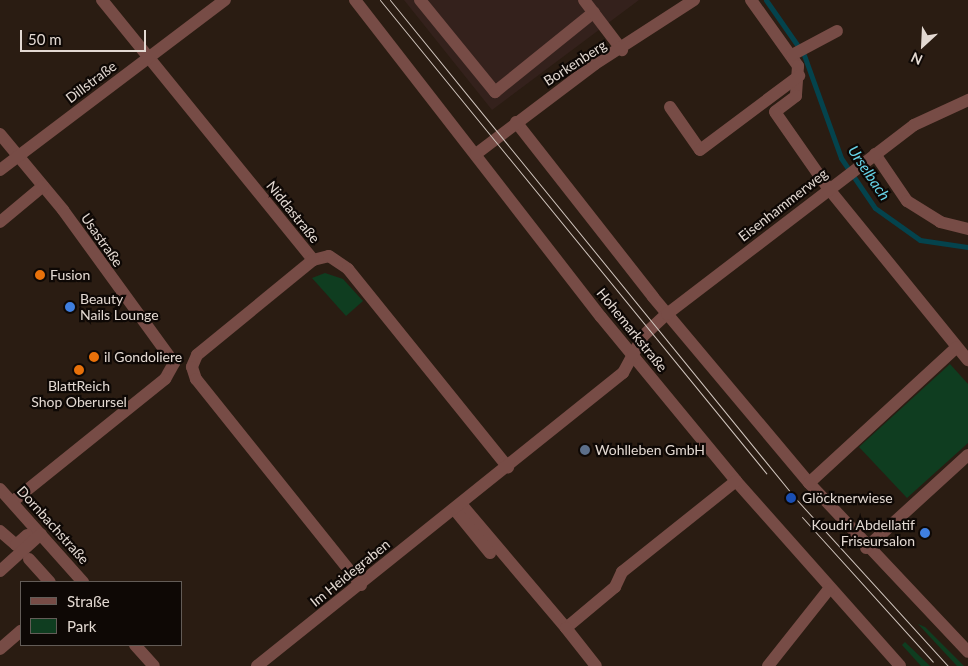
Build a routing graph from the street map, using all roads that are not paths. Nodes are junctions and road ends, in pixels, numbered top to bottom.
1 (102, 0) edge
2 (225, 0) edge
3 (356, 0) edge
4 (420, 0) edge
5 (584, 0) edge
6 (694, 0) edge
7 (751, 0) edge
8 (594, 12) junction
9 (837, 31) dead end
10 (622, 50) junction
11 (792, 55) junction
12 (149, 56) junction
13 (798, 76) junction
14 (968, 100) edge
15 (670, 107) dead end
16 (516, 122) junction
17 (0, 134) edge
18 (476, 154) junction
19 (875, 154) junction
20 (19, 156) junction
21 (0, 170) edge
22 (43, 186) junction
23 (828, 188) junction
24 (0, 222) edge
25 (968, 229) edge
26 (312, 260) junction
27 (667, 314) junction
28 (956, 348) junction
29 (633, 353) junction
30 (968, 360) edge
31 (968, 455) edge
32 (508, 467) junction
33 (736, 481) junction
34 (809, 483) junction
35 (0, 489) edge
36 (12, 502) junction
37 (458, 507) junction
38 (0, 531) edge
39 (38, 531) junction
40 (866, 548) junction
41 (490, 553) dead end
42 (29, 559) dead end
43 (0, 571) edge
44 (49, 581) edge
45 (80, 581) edge
46 (361, 585) junction
47 (829, 589) junction
48 (566, 628) junction
49 (20, 632) edge
50 (136, 646) edge
51 (0, 649) edge
52 (968, 652) edge
53 (154, 666) edge
54 (257, 666) edge
55 (596, 666) edge
56 (768, 666) edge
57 (900, 666) edge

1 - 12 street, Niddastraße
2 - 12 street, Dillstraße
3 - 18 street, Hohemarkstraße
4 - 8 street
5 - 8 street
6 - 10 street, Borkenberg
7 - 11 street
8 - 10 street
9 - 11 street
10 - 16 street, Borkenberg
11 - 13 street
12 - 20 street, Dillstraße
12 - 26 street, Niddastraße
13 - 15 street
13 - 23 street
14 - 19 street, Eisenhammerweg
16 - 18 street, Borkenberg
16 - 27 street
17 - 20 street, Usastraße
18 - 29 street, Hohemarkstraße
19 - 23 street, Eisenhammerweg
19 - 25 street
20 - 21 street, Dillstraße
20 - 22 street, Usastraße
22 - 24 street
22 - 36 street, Usastraße
23 - 27 street, Eisenhammerweg
23 - 28 street
26 - 32 street, Niddastraße
26 - 46 street
27 - 29 street, Eisenhammerweg
27 - 34 street
28 - 30 street
28 - 34 street
29 - 32 street, Im Heidegraben
29 - 33 street, Hohemarkstraße
31 - 40 street
32 - 37 street, Im Heidegraben
33 - 47 street, Hohemarkstraße
33 - 48 street
34 - 40 street
35 - 36 street, Dornbachstraße
36 - 39 street, Dornbachstraße
37 - 41 street
37 - 46 street, Im Heidegraben
37 - 48 street
38 - 39 street
39 - 43 street
39 - 45 street, Dornbachstraße
40 - 52 street
42 - 44 street
46 - 54 street, Im Heidegraben
47 - 56 street
47 - 57 street, Hohemarkstraße
48 - 55 street
49 - 51 street
50 - 53 street

